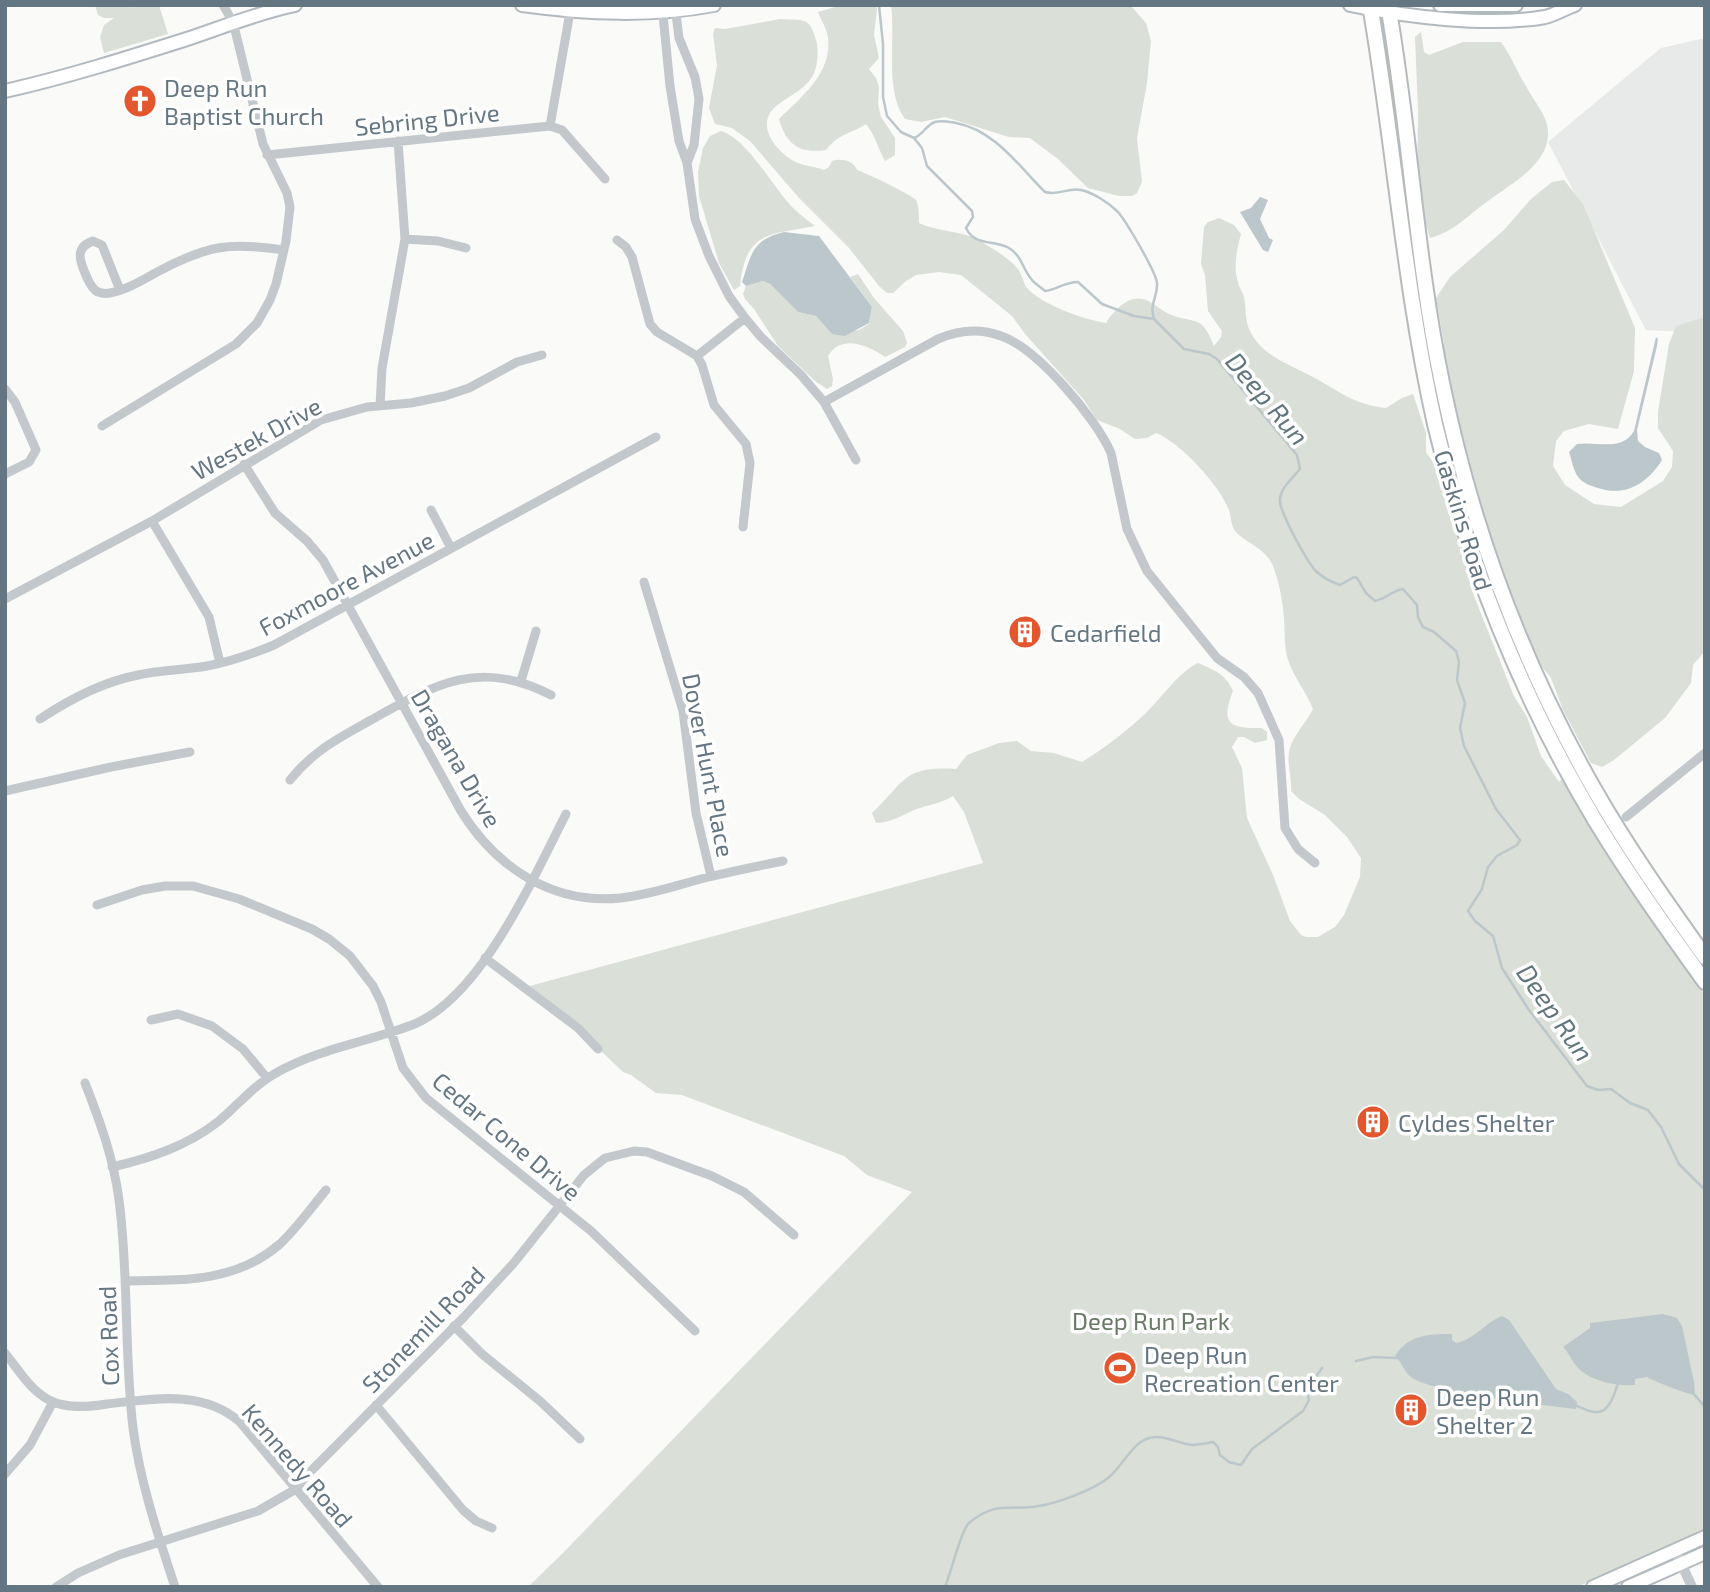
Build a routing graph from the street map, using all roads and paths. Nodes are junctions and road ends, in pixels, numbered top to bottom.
1 (223, 5) edge
2 (295, 5) edge
3 (522, 5) edge
4 (714, 5) edge
5 (1350, 5) edge
6 (1440, 5) edge
7 (1516, 5) edge
8 (1567, 5) edge
9 (1574, 6) edge
10 (1371, 7) edge
11 (669, 9) edge
12 (1389, 9) edge
13 (570, 12) junction
14 (233, 22) junction
15 (5, 91) edge
16 (677, 124) junction
17 (697, 124) junction
18 (550, 126) junction
19 (398, 142) junction
20 (267, 155) junction
21 (687, 163) junction
22 (605, 179) dead end
23 (405, 239) junction
24 (617, 240) dead end
25 (466, 248) dead end
26 (284, 250) junction
27 (120, 290) junction
28 (745, 318) junction
29 (542, 355) dead end
30 (697, 356) junction
31 (5, 389) edge
32 (824, 402) junction
33 (380, 406) junction
34 (103, 426) dead end
35 (656, 437) dead end
36 (856, 460) dead end
37 (244, 464) junction
38 (5, 474) edge
39 (431, 510) dead end
40 (152, 521) junction
41 (743, 527) dead end
42 (451, 548) junction
43 (644, 582) dead end
44 (5, 599) edge
45 (348, 606) junction
46 (536, 631) dead end
47 (220, 663) junction
48 (521, 681) junction
49 (551, 695) dead end
50 (402, 703) junction
51 (40, 719) dead end
52 (190, 752) dead end
53 (1705, 753) edge
54 (290, 780) dead end
55 (5, 791) edge
56 (566, 814) dead end
57 (1626, 817) dead end
58 (783, 861) dead end
59 (1315, 863) dead end
60 (711, 876) junction
61 (532, 881) junction
62 (97, 905) dead end
63 (1705, 957) edge
64 (485, 958) junction
65 (1705, 982) edge
66 (151, 1020) dead end
67 (390, 1031) junction
68 (598, 1049) dead end
69 (267, 1078) junction
70 (85, 1083) dead end
71 (113, 1167) junction
72 (326, 1190) dead end
73 (559, 1205) junction
74 (794, 1235) dead end
75 (125, 1281) junction
76 (454, 1326) junction
77 (695, 1331) dead end
78 (5, 1353) edge
79 (53, 1402) junction
80 (131, 1402) junction
81 (376, 1405) junction
82 (580, 1439) dead end
83 (5, 1474) edge
84 (296, 1489) junction
85 (492, 1528) dead end
86 (1705, 1537) edge
87 (161, 1542) junction
88 (1675, 1550) junction
89 (1705, 1552) edge
90 (1681, 1563) junction
91 (56, 1587) edge
92 (175, 1587) edge
93 (378, 1587) edge
94 (1593, 1587) edge
95 (1628, 1587) edge
96 (1692, 1587) edge

1 - 14 street
2 - 14 main road
3 - 13 main road
4 - 11 main road
5 - 10 main road
6 - 7 main road
8 - 9 main road
9 - 12 main road
10 - 12 main road
10 - 65 main road, Gaskins Road
11 - 13 main road
11 - 16 street
11 - 17 street
12 - 63 main road, Gaskins Road
13 - 18 street
14 - 15 main road
14 - 20 street
16 - 17 street
16 - 21 street
17 - 21 street
18 - 19 street, Sebring Drive
18 - 22 street
19 - 20 street, Sebring Drive
19 - 23 street
20 - 26 street
21 - 28 street
23 - 25 street
23 - 33 street
24 - 30 street
26 - 27 street
26 - 34 street
27 - 27 street
28 - 30 street
28 - 32 street
29 - 33 street, Westek Drive
30 - 41 street
31 - 38 street
32 - 36 street
32 - 59 street
33 - 37 street, Westek Drive
35 - 42 street, Foxmoore Avenue
37 - 40 street, Westek Drive
37 - 45 street, Dragana Drive
39 - 42 street
40 - 44 street, Westek Drive
40 - 47 street
42 - 45 street, Foxmoore Avenue
43 - 60 street, Dover Hunt Place
45 - 47 street, Foxmoore Avenue
45 - 50 street, Dragana Drive
46 - 48 street
47 - 51 street, Foxmoore Avenue
48 - 49 street
48 - 50 street
50 - 54 street
50 - 61 street, Dragana Drive
52 - 55 street
53 - 57 street
56 - 61 street
58 - 60 street, Dragana Drive
60 - 61 street, Dragana Drive
61 - 64 street
62 - 67 street, Cedar Cone Drive
64 - 67 street
64 - 68 street
66 - 69 street
67 - 69 street
67 - 73 street, Cedar Cone Drive
69 - 71 street
70 - 71 street, Cox Road
71 - 75 street, Cox Road
72 - 75 street
73 - 74 street, Stonemill Road
73 - 76 street, Stonemill Road
73 - 77 street, Cedar Cone Drive
75 - 80 street, Cox Road
76 - 81 street, Stonemill Road
76 - 82 street
78 - 79 street
79 - 80 street, Kennedy Road
79 - 83 street
80 - 84 street, Kennedy Road
80 - 87 street, Cox Road
81 - 84 street, Stonemill Road
81 - 85 street
84 - 87 street, Stonemill Road
84 - 93 street, Kennedy Road
86 - 88 main road
87 - 91 street, Stonemill Road
87 - 92 street, Cox Road
88 - 90 street
88 - 94 main road
89 - 90 main road
90 - 95 main road
90 - 96 street

